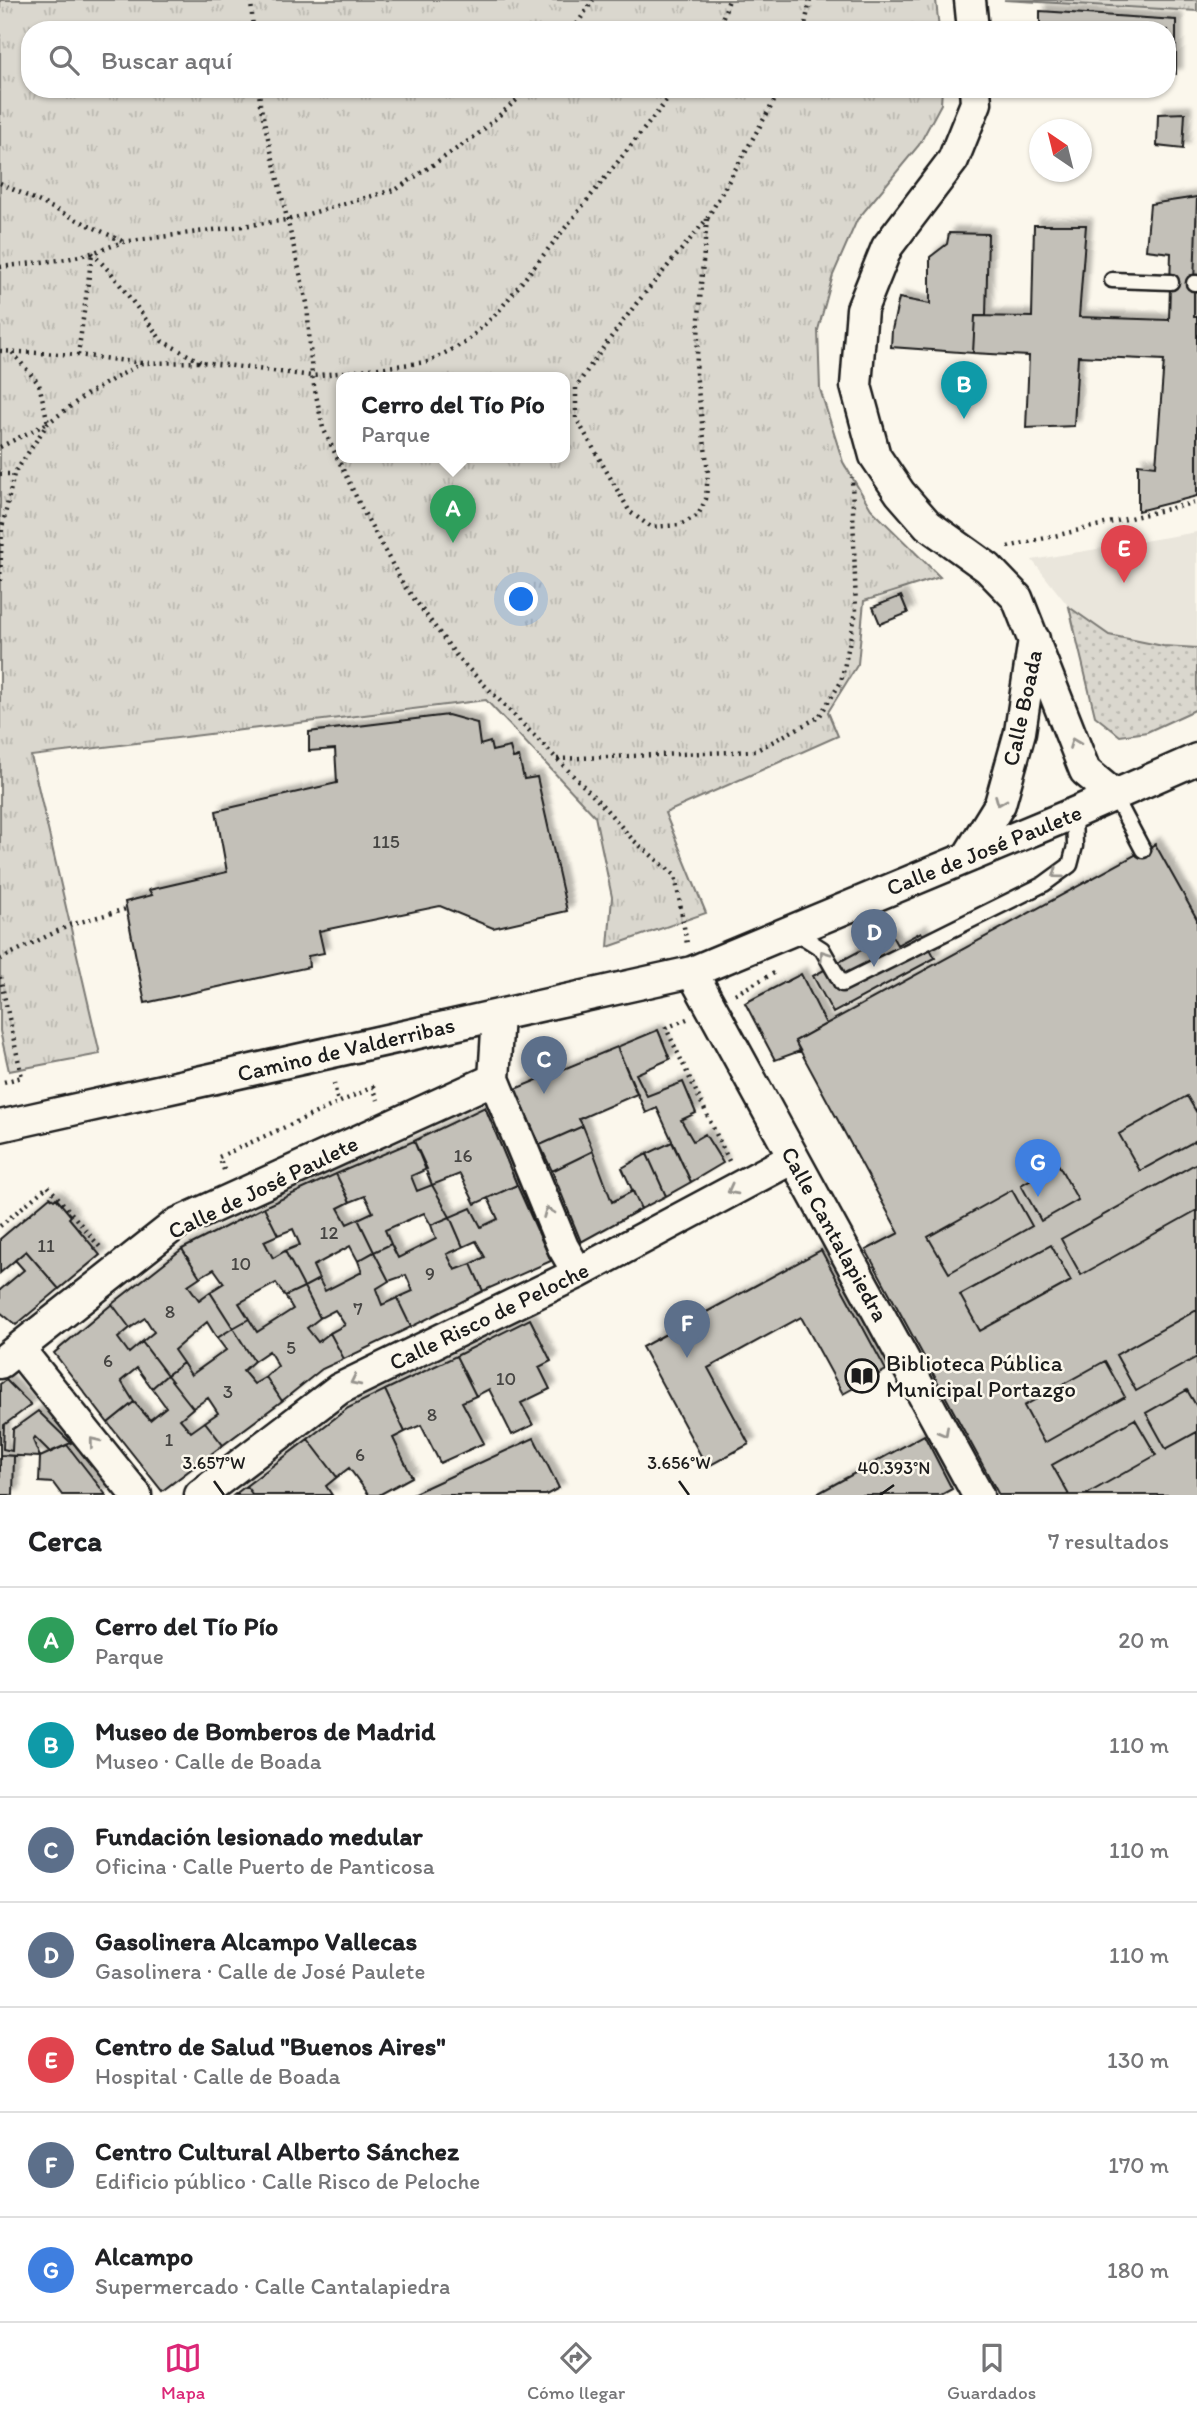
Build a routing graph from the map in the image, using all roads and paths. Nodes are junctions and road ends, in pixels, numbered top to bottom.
1 (251, 0) edge
2 (593, 0) edge
3 (729, 0) edge
4 (810, 0) edge
5 (970, 0) edge
6 (252, 21) edge
7 (579, 21) edge
8 (721, 21) edge
9 (806, 21) edge
10 (972, 21) edge
11 (260, 98) edge
12 (519, 98) edge
13 (669, 98) edge
14 (776, 98) edge
15 (976, 98) edge
16 (0, 183) edge
17 (707, 219) junction
18 (287, 220) junction
19 (123, 242) junction
20 (93, 253) junction
21 (0, 267) edge
22 (1112, 280) dead end
23 (1171, 282) dead end
24 (0, 351) edge
25 (12, 352) junction
26 (78, 355) junction
27 (202, 362) junction
28 (142, 363) junction
29 (345, 372) edge
30 (336, 373) edge
31 (312, 376) junction
32 (48, 424) junction
33 (0, 447) edge
34 (336, 455) edge
35 (875, 456) junction
36 (340, 463) edge
37 (0, 474) edge
38 (14, 474) junction
39 (1197, 502) edge
40 (1000, 549) dead end
41 (0, 581) edge
42 (1034, 639) junction
43 (557, 759) junction
44 (1197, 759) edge
45 (1114, 795) junction
46 (1074, 813) junction
47 (1143, 850) dead end
48 (968, 856) junction
49 (126, 909) dead end
50 (792, 930) junction
51 (0, 959) edge
52 (692, 972) junction
53 (0, 977) edge
54 (498, 1015) junction
55 (494, 1079) junction
56 (0, 1083) edge
57 (334, 1083) dead end
58 (338, 1103) dead end
59 (0, 1126) edge
60 (793, 1158) junction
61 (0, 1226) edge
62 (108, 1256) dead end
63 (578, 1273) junction
64 (10, 1356) edge
65 (136, 1495) edge
66 (200, 1495) edge
67 (978, 1495) edge

1 - 6 path
2 - 7 path
3 - 8 path
4 - 9 path
5 - 10 street
11 - 18 path
12 - 18 path
13 - 29 path
14 - 17 path
15 - 35 street
16 - 19 path
17 - 17 path
18 - 19 path
18 - 31 path
19 - 20 path
20 - 21 path
20 - 26 path
20 - 27 path
22 - 23 lane
24 - 25 path
25 - 26 path
25 - 32 path
26 - 28 path
27 - 28 path
27 - 31 path
28 - 32 path
30 - 31 path
31 - 34 path
32 - 33 path
32 - 38 path
35 - 42 street
35 - 43 path
36 - 43 path
37 - 38 path
38 - 41 path
39 - 40 path
45 -> 42 street, Calle Boada
42 -> 48 street, Calle Boada
43 - 52 path
44 - 45 street, Calle de José Paulete
45 - 46 street, Calle de José Paulete
45 - 47 lane
46 - 48 street, Calle de José Paulete
46 -> 50 lane
48 - 50 street, Calle de José Paulete
49 - 51 path
50 - 52 street, Calle de José Paulete
52 - 54 street, Camino de Valderribas
52 - 60 street, Calle Cantalapiedra
53 - 56 path
54 - 55 street
54 - 59 street, Camino de Valderribas
63 -> 55 street
55 - 64 street, Calle de José Paulete
57 - 58 path
60 -> 63 street, Calle Risco de Peloche
60 -> 67 street, Calle Cantalapiedra
61 - 62 path
63 -> 66 street, Calle Risco de Peloche
65 -> 64 street

